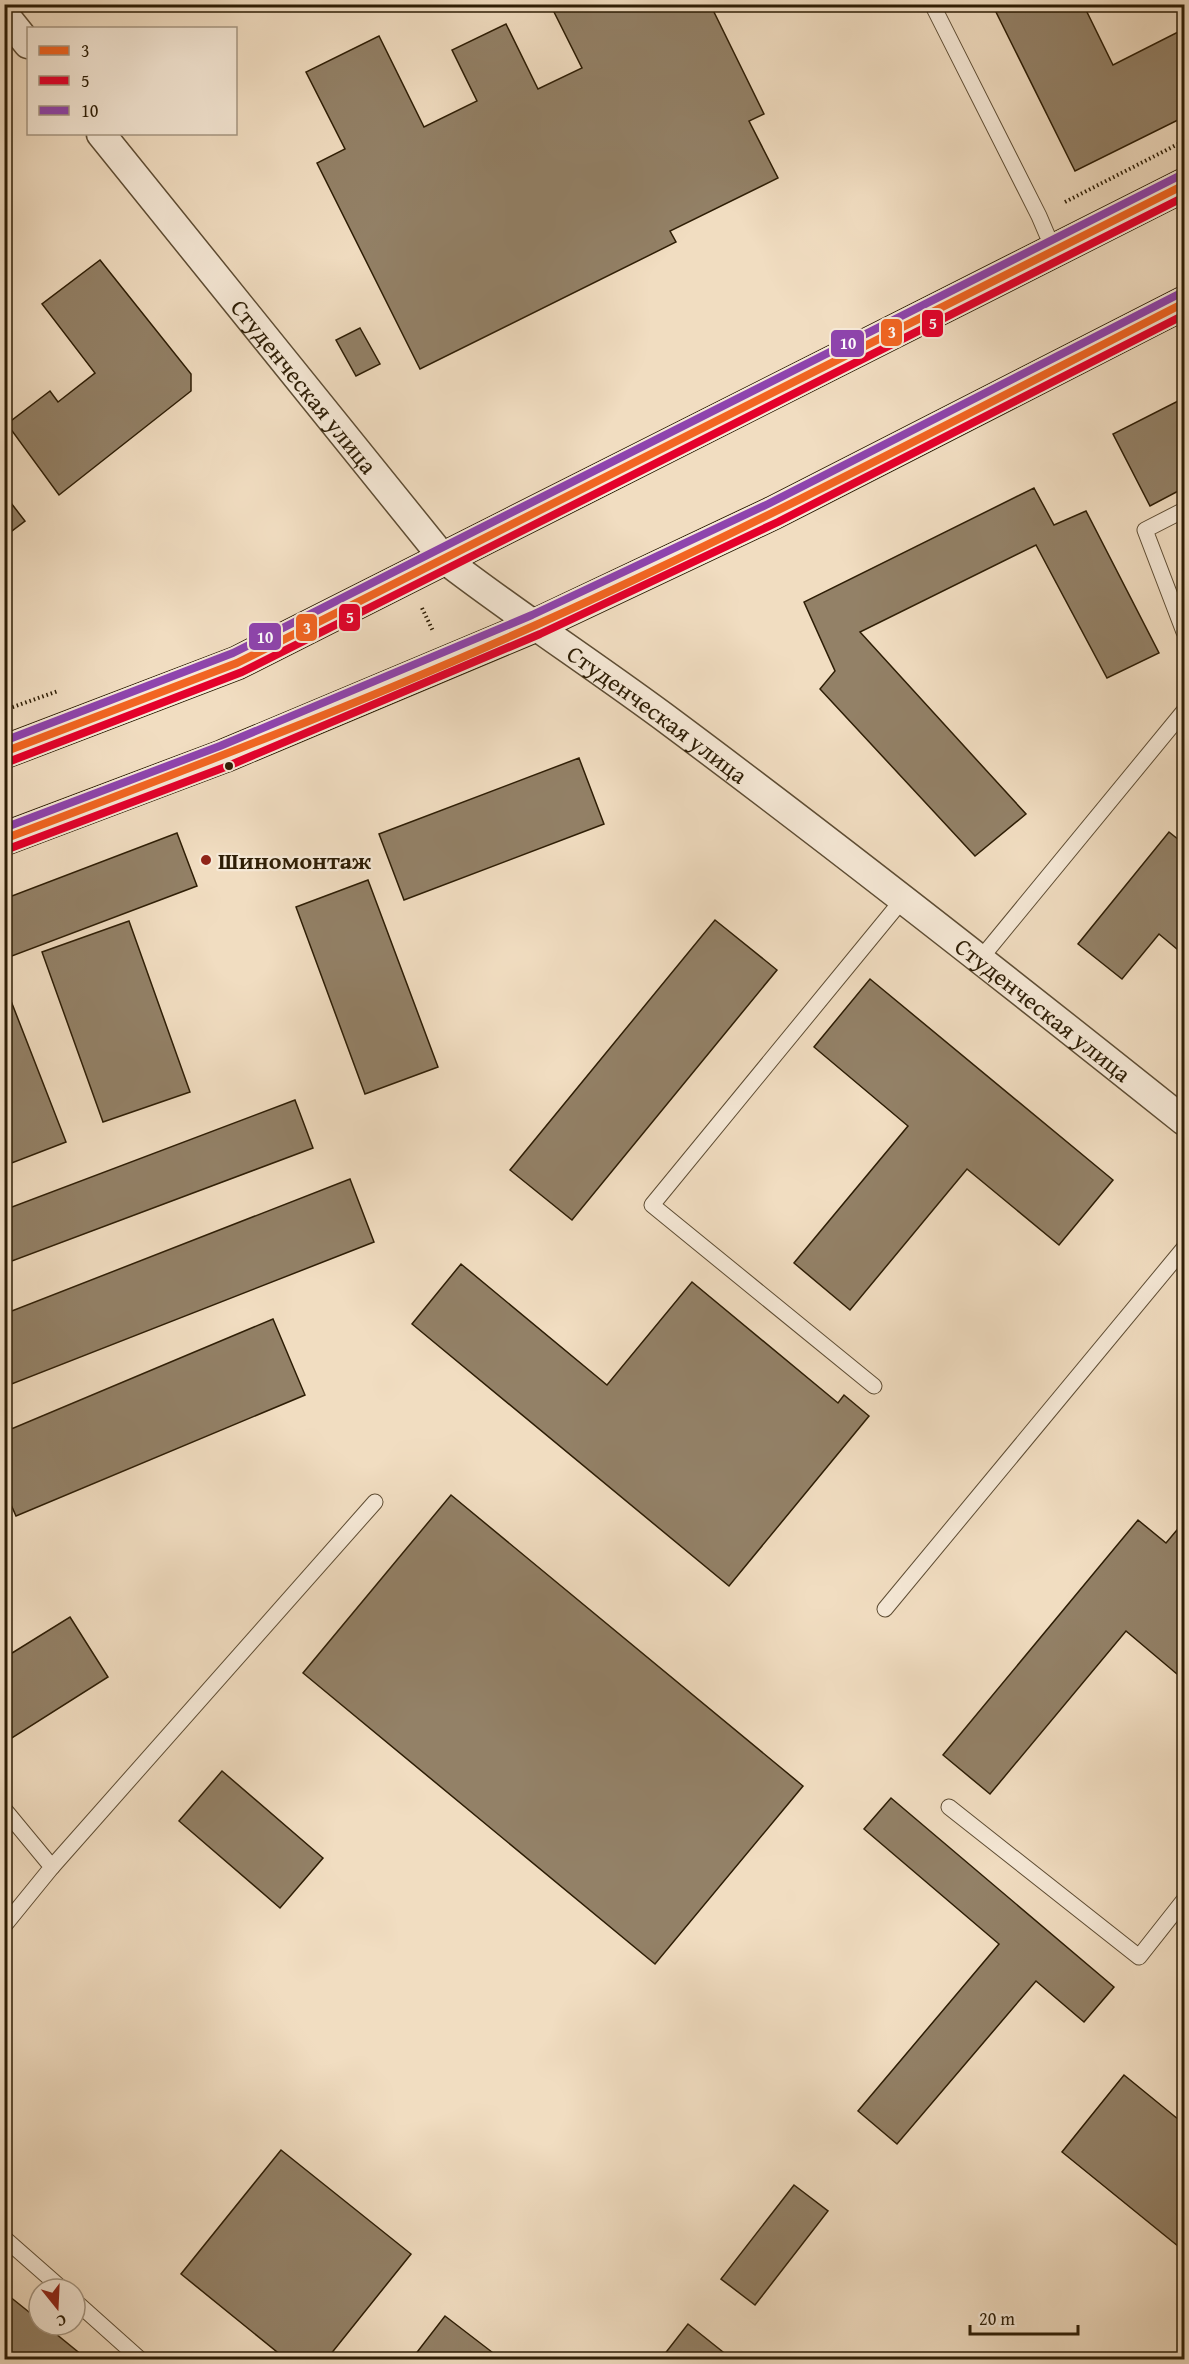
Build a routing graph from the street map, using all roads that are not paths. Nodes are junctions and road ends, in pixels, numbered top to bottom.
1 (932, 4) edge
2 (4, 14) edge
3 (27, 43) edge
4 (102, 135) edge
5 (1185, 185) edge
6 (1054, 251) junction
7 (1185, 303) edge
8 (1185, 510) edge
9 (444, 559) junction
10 (536, 625) junction
11 (1185, 632) edge
12 (1185, 711) edge
13 (4, 752) edge
14 (4, 839) edge
15 (903, 899) junction
16 (981, 958) junction
17 (1185, 1121) edge
18 (1185, 1248) edge
19 (874, 1386) dead end
20 (375, 1502) dead end
21 (885, 1609) dead end
22 (949, 1807) dead end
23 (4, 1809) edge
24 (52, 1867) junction
25 (1185, 1900) edge
26 (4, 1926) edge
27 (4, 2238) edge
28 (48, 2277) edge
29 (87, 2312) edge
30 (141, 2360) edge

1 - 6 lane
2 - 3 street
4 - 9 street, Студенческая улица
5 - 6 main road
6 - 9 main road
7 - 10 main road
8 - 11 lane
9 - 10 street, Студенческая улица
9 - 13 main road
10 - 14 main road
10 - 15 street, Студенческая улица
12 - 16 lane
15 - 16 street, Студенческая улица
15 - 19 lane
16 - 17 street, Студенческая улица
18 - 21 lane
20 - 24 lane
22 - 25 lane
23 - 24 lane
24 - 26 lane
27 - 28 lane
29 - 30 lane

